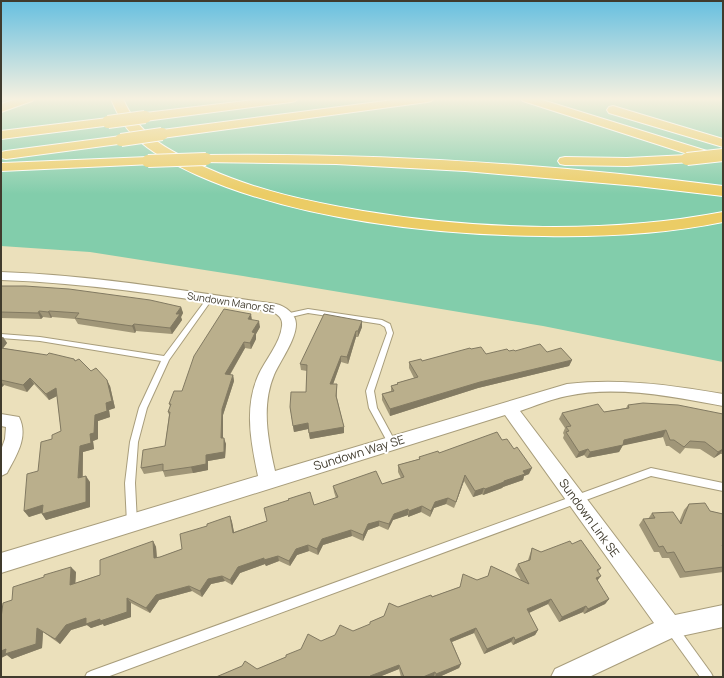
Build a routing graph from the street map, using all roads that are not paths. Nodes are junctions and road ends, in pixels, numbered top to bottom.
1 (37, 131) edge
2 (137, 131) edge
3 (187, 131) edge
4 (626, 131) edge
5 (681, 131) edge
6 (1, 135) edge
7 (723, 143) edge
8 (723, 154) edge
9 (202, 157) junction
10 (723, 161) edge
11 (2, 163) edge
12 (723, 191) edge
13 (723, 217) edge
14 (1, 276) edge
15 (210, 298) junction
16 (287, 316) junction
17 (1, 336) edge
18 (166, 359) junction
19 (723, 400) edge
20 (509, 408) junction
21 (1, 420) edge
22 (392, 443) junction
23 (1, 468) edge
24 (268, 481) junction
25 (723, 487) edge
26 (575, 499) junction
27 (132, 523) junction
28 (1, 563) edge
29 (723, 616) edge
30 (670, 627) junction
31 (92, 677) edge
32 (563, 677) edge
33 (707, 677) edge

1 - 6 highway, bridge
2 - 13 highway
3 - 11 highway, bridge
4 - 10 highway
5 - 7 highway
8 - 9 highway, bridge
9 - 11 highway, bridge
9 - 12 highway
14 - 15 street, Sundown Manor SE
15 - 16 street, Sundown Manor SE
15 - 18 lane
16 - 22 lane
16 - 24 street, Sundown Manor SE
17 - 18 lane
18 - 27 lane
19 - 20 street, Sundown Way SE
20 - 22 street, Sundown Way SE
20 - 26 street, Sundown Link SE
21 - 23 street
22 - 24 street, Sundown Way SE
24 - 27 street, Sundown Way SE
25 - 26 lane
26 - 30 street, Sundown Link SE
26 - 31 lane
27 - 28 street, Sundown Way SE
29 - 30 street
30 - 32 street
30 - 33 lane

